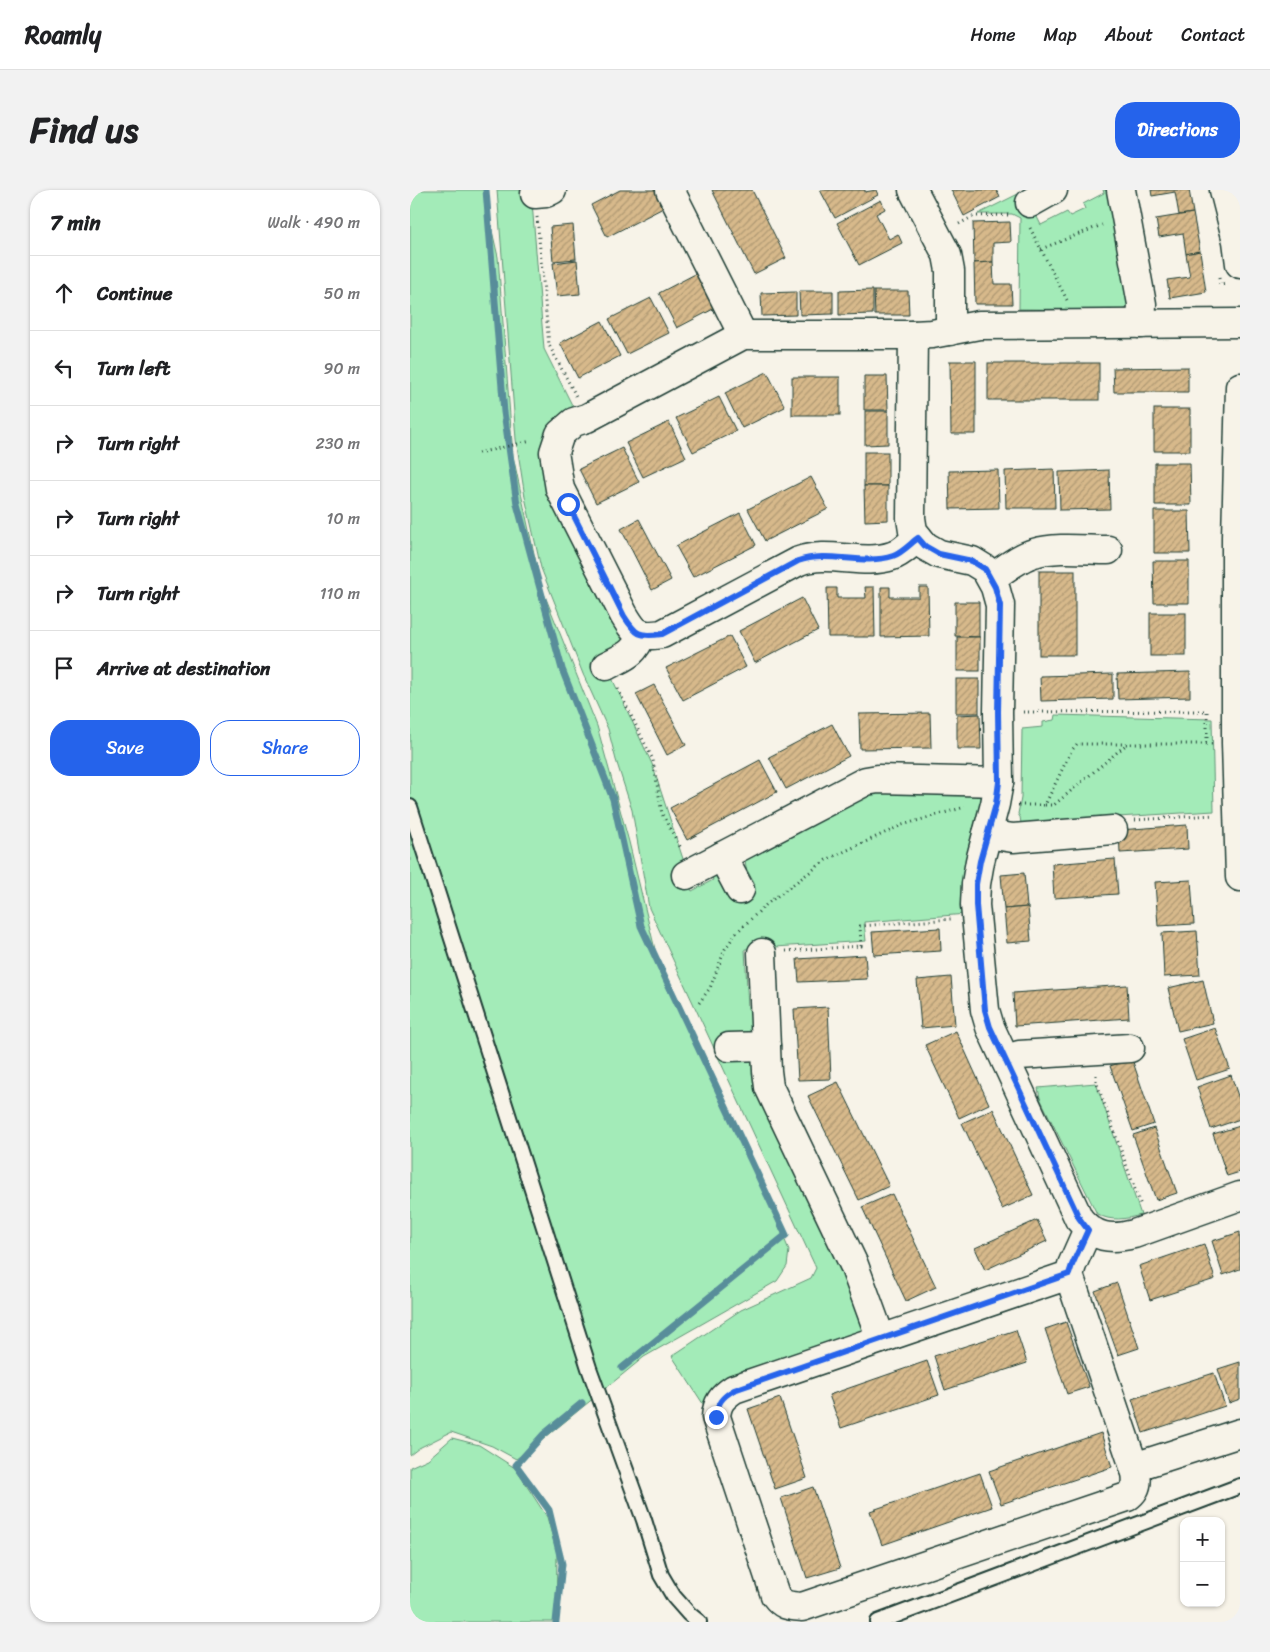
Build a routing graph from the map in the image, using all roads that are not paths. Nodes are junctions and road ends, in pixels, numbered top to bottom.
1 (670, 190) edge
2 (913, 190) edge
3 (1224, 190) edge
4 (1122, 192) edge
5 (1240, 264) edge
6 (1240, 323) edge
7 (1141, 324) junction
8 (950, 331) junction
9 (913, 335) junction
10 (743, 336) junction
11 (1240, 387) edge
12 (1238, 537) edge
13 (918, 538) junction
14 (1108, 550) dead end
15 (990, 578) junction
16 (642, 634) junction
17 (606, 666) road end
18 (997, 793) junction
19 (410, 807) edge
20 (1113, 830) road end
21 (987, 834) junction
22 (722, 856) junction
23 (690, 873) road end
24 (1240, 877) edge
25 (740, 890) dead end
26 (762, 953) road end
27 (766, 1046) junction
28 (729, 1047) dead end
29 (1130, 1048) dead end
30 (1006, 1061) junction
31 (1240, 1196) edge
32 (1088, 1230) junction
33 (1069, 1274) junction
34 (880, 1339) junction
35 (1240, 1433) edge
36 (1134, 1467) junction
37 (1240, 1486) edge
38 (699, 1622) edge
39 (878, 1622) edge

1 - 10 street
2 - 8 street
3 - 5 street
4 - 7 street
6 - 7 street
7 - 8 street
8 - 9 street
9 - 10 street
9 - 13 street
10 - 16 street
11 - 12 street
12 - 24 street
13 - 15 street
13 - 16 street
14 - 15 street
15 - 18 street
16 - 17 street
18 - 21 street
18 - 22 street
19 - 38 lane
20 - 21 street
21 - 30 street
22 - 23 street
22 - 25 street
26 - 27 street
27 - 28 street
27 - 34 street
29 - 30 street
30 - 32 street
31 - 32 street
32 - 33 street
33 - 34 street
33 - 36 street
34 - 36 street
35 - 36 street
37 - 39 lane

